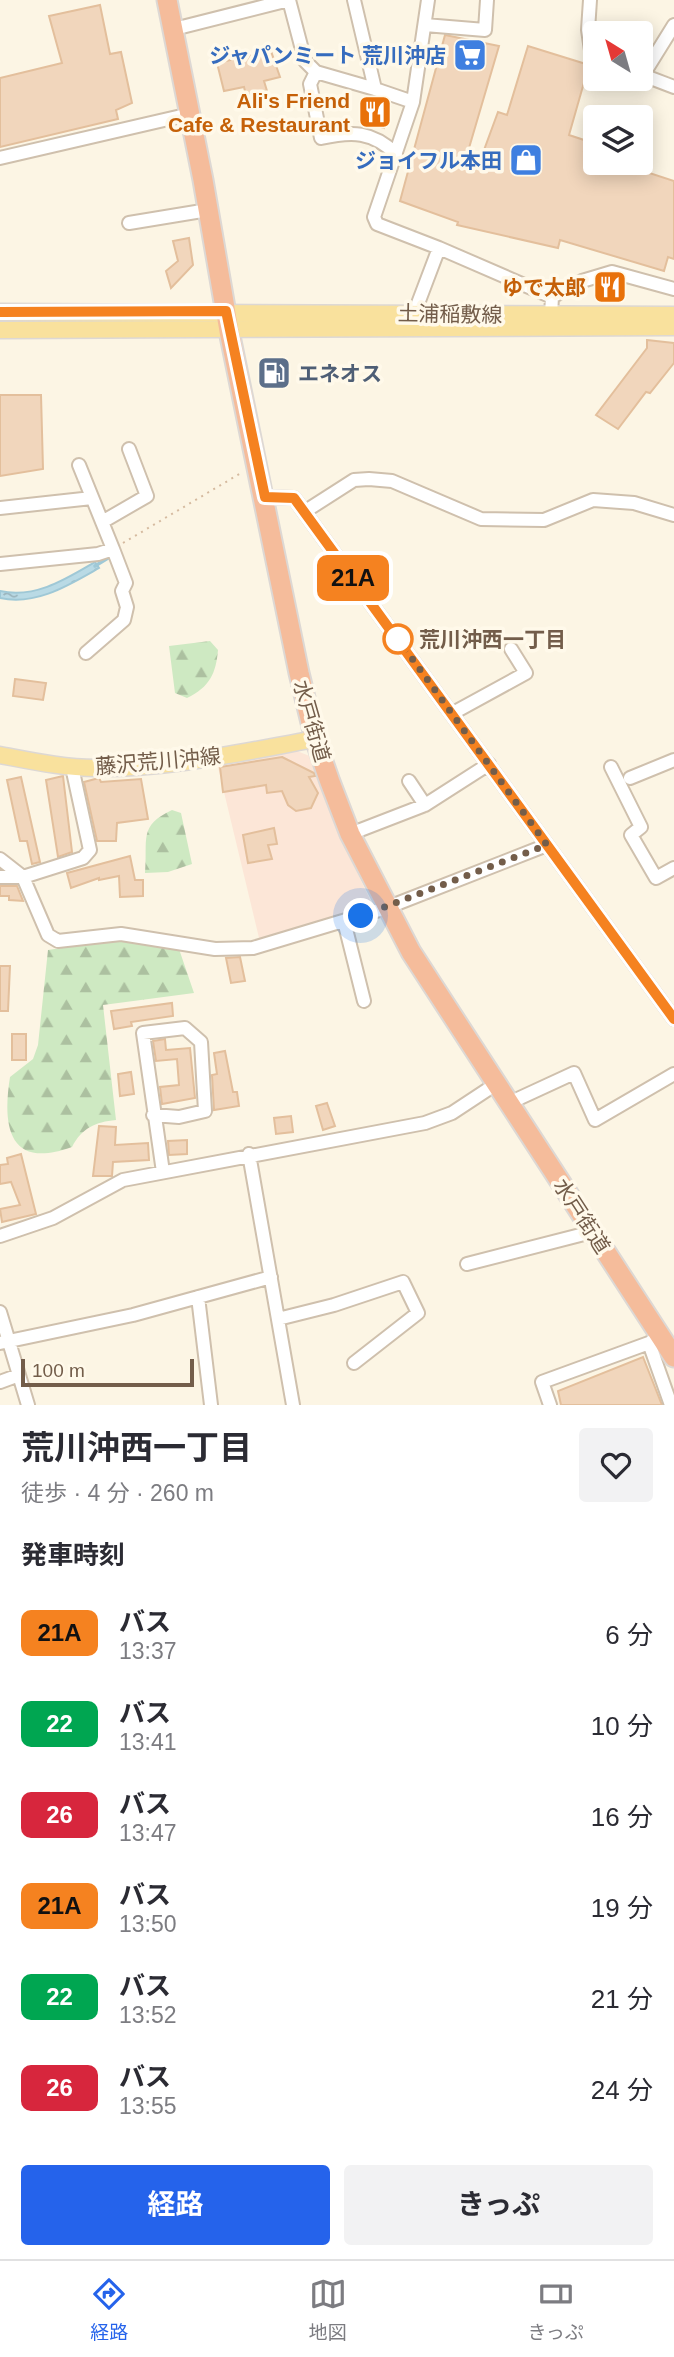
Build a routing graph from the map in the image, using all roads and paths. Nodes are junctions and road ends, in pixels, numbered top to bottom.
1 (167, 0) edge
2 (289, 0) edge
3 (354, 0) edge
4 (428, 0) edge
5 (487, 0) edge
6 (590, 0) edge
7 (589, 21) edge
8 (425, 24) junction
9 (674, 25) edge
10 (174, 29) junction
11 (653, 57) edge
12 (316, 72) junction
13 (653, 79) edge
14 (674, 88) edge
15 (375, 89) junction
16 (413, 102) junction
17 (190, 114) junction
18 (396, 154) junction
19 (0, 158) edge
20 (208, 210) junction
21 (129, 223) dead end
22 (439, 248) junction
23 (674, 289) edge
24 (552, 298) junction
25 (0, 312) edge
26 (414, 314) junction
27 (551, 315) junction
28 (674, 315) edge
29 (227, 321) junction
30 (674, 327) edge
31 (0, 330) edge
32 (129, 449) dead end
33 (79, 464) dead end
34 (241, 473) dead end
35 (265, 497) junction
36 (92, 498) junction
37 (0, 508) edge
38 (304, 512) junction
39 (674, 515) edge
40 (102, 522) junction
41 (113, 549) junction
42 (0, 564) edge
43 (511, 649) dead end
44 (86, 653) dead end
45 (453, 713) junction
46 (315, 739) junction
47 (0, 755) edge
48 (674, 760) edge
49 (489, 764) junction
50 (72, 767) junction
51 (611, 767) dead end
52 (630, 778) dead end
53 (409, 781) dead end
54 (425, 805) junction
55 (350, 834) junction
56 (547, 845) junction
57 (0, 859) edge
58 (674, 868) edge
59 (0, 877) edge
60 (23, 877) junction
61 (386, 908) junction
62 (344, 921) junction
63 (364, 1001) dead end
64 (674, 1019) edge
65 (674, 1074) edge
66 (496, 1084) junction
67 (509, 1103) junction
68 (153, 1115) junction
69 (248, 1154) junction
70 (163, 1172) junction
71 (592, 1232) junction
72 (0, 1236) edge
73 (467, 1264) dead end
74 (271, 1277) junction
75 (198, 1297) junction
76 (0, 1312) edge
77 (278, 1318) junction
78 (655, 1339) junction
79 (4, 1342) edge
80 (674, 1357) edge
81 (354, 1363) dead end
82 (19, 1376) junction
83 (0, 1382) edge
84 (28, 1405) edge
85 (211, 1405) edge
86 (293, 1405) edge
87 (550, 1405) edge
88 (671, 1405) edge

1 - 10 highway, 水戸街道
2 - 10 street
2 - 12 street
3 - 15 street
4 - 8 street
5 - 8 street
6 - 7 street
8 - 16 street
9 - 11 street
10 - 17 highway, 水戸街道
12 - 15 street
12 - 18 street
13 - 14 street
15 - 16 street
16 - 18 street
17 - 19 street
17 - 20 highway, 水戸街道
18 - 22 street
20 - 21 street
20 - 29 highway, 水戸街道
22 - 24 street
22 - 26 street
23 - 24 street
24 - 27 street
25 - 29 main road
26 - 27 main road, 土浦稲敷線
26 - 29 main road, 土浦稲敷線
27 - 28 main road, 土浦稲敷線
29 - 30 main road, 土浦稲敷線
29 - 31 main road
29 - 35 highway, 水戸街道
32 - 40 street
33 - 36 street
34 - 41 path
35 - 38 street
35 - 46 highway, 水戸街道
36 - 37 street
36 - 40 street
38 - 39 street
38 - 45 street
40 - 41 street
41 - 42 street
41 - 44 street
43 - 45 street
45 - 49 street
46 - 50 main road, 藤沢荒川沖線
46 - 55 highway, 水戸街道
47 - 50 main road, 藤沢荒川沖線
48 - 52 street
49 - 54 street
49 - 56 street
50 - 60 street
51 - 58 street
53 - 54 street
54 - 55 street
55 - 61 highway, 水戸街道
56 - 61 street
56 - 64 street
57 - 60 street
59 - 60 street
60 - 62 street
61 - 62 street
61 - 66 highway, 水戸街道
62 - 63 street
65 - 67 street
66 - 67 highway, 水戸街道
66 - 69 street
67 - 71 highway, 水戸街道
68 - 68 street
68 - 70 street
69 - 70 street
69 - 74 street
70 - 72 street
71 - 73 street
71 - 78 highway, 水戸街道
74 - 75 street
74 - 77 street
75 - 79 street
75 - 85 street
76 - 79 street
77 - 81 street
77 - 86 street
78 - 80 highway, 水戸街道
78 - 87 street
78 - 88 street
79 - 82 street
82 - 83 street
82 - 84 street

